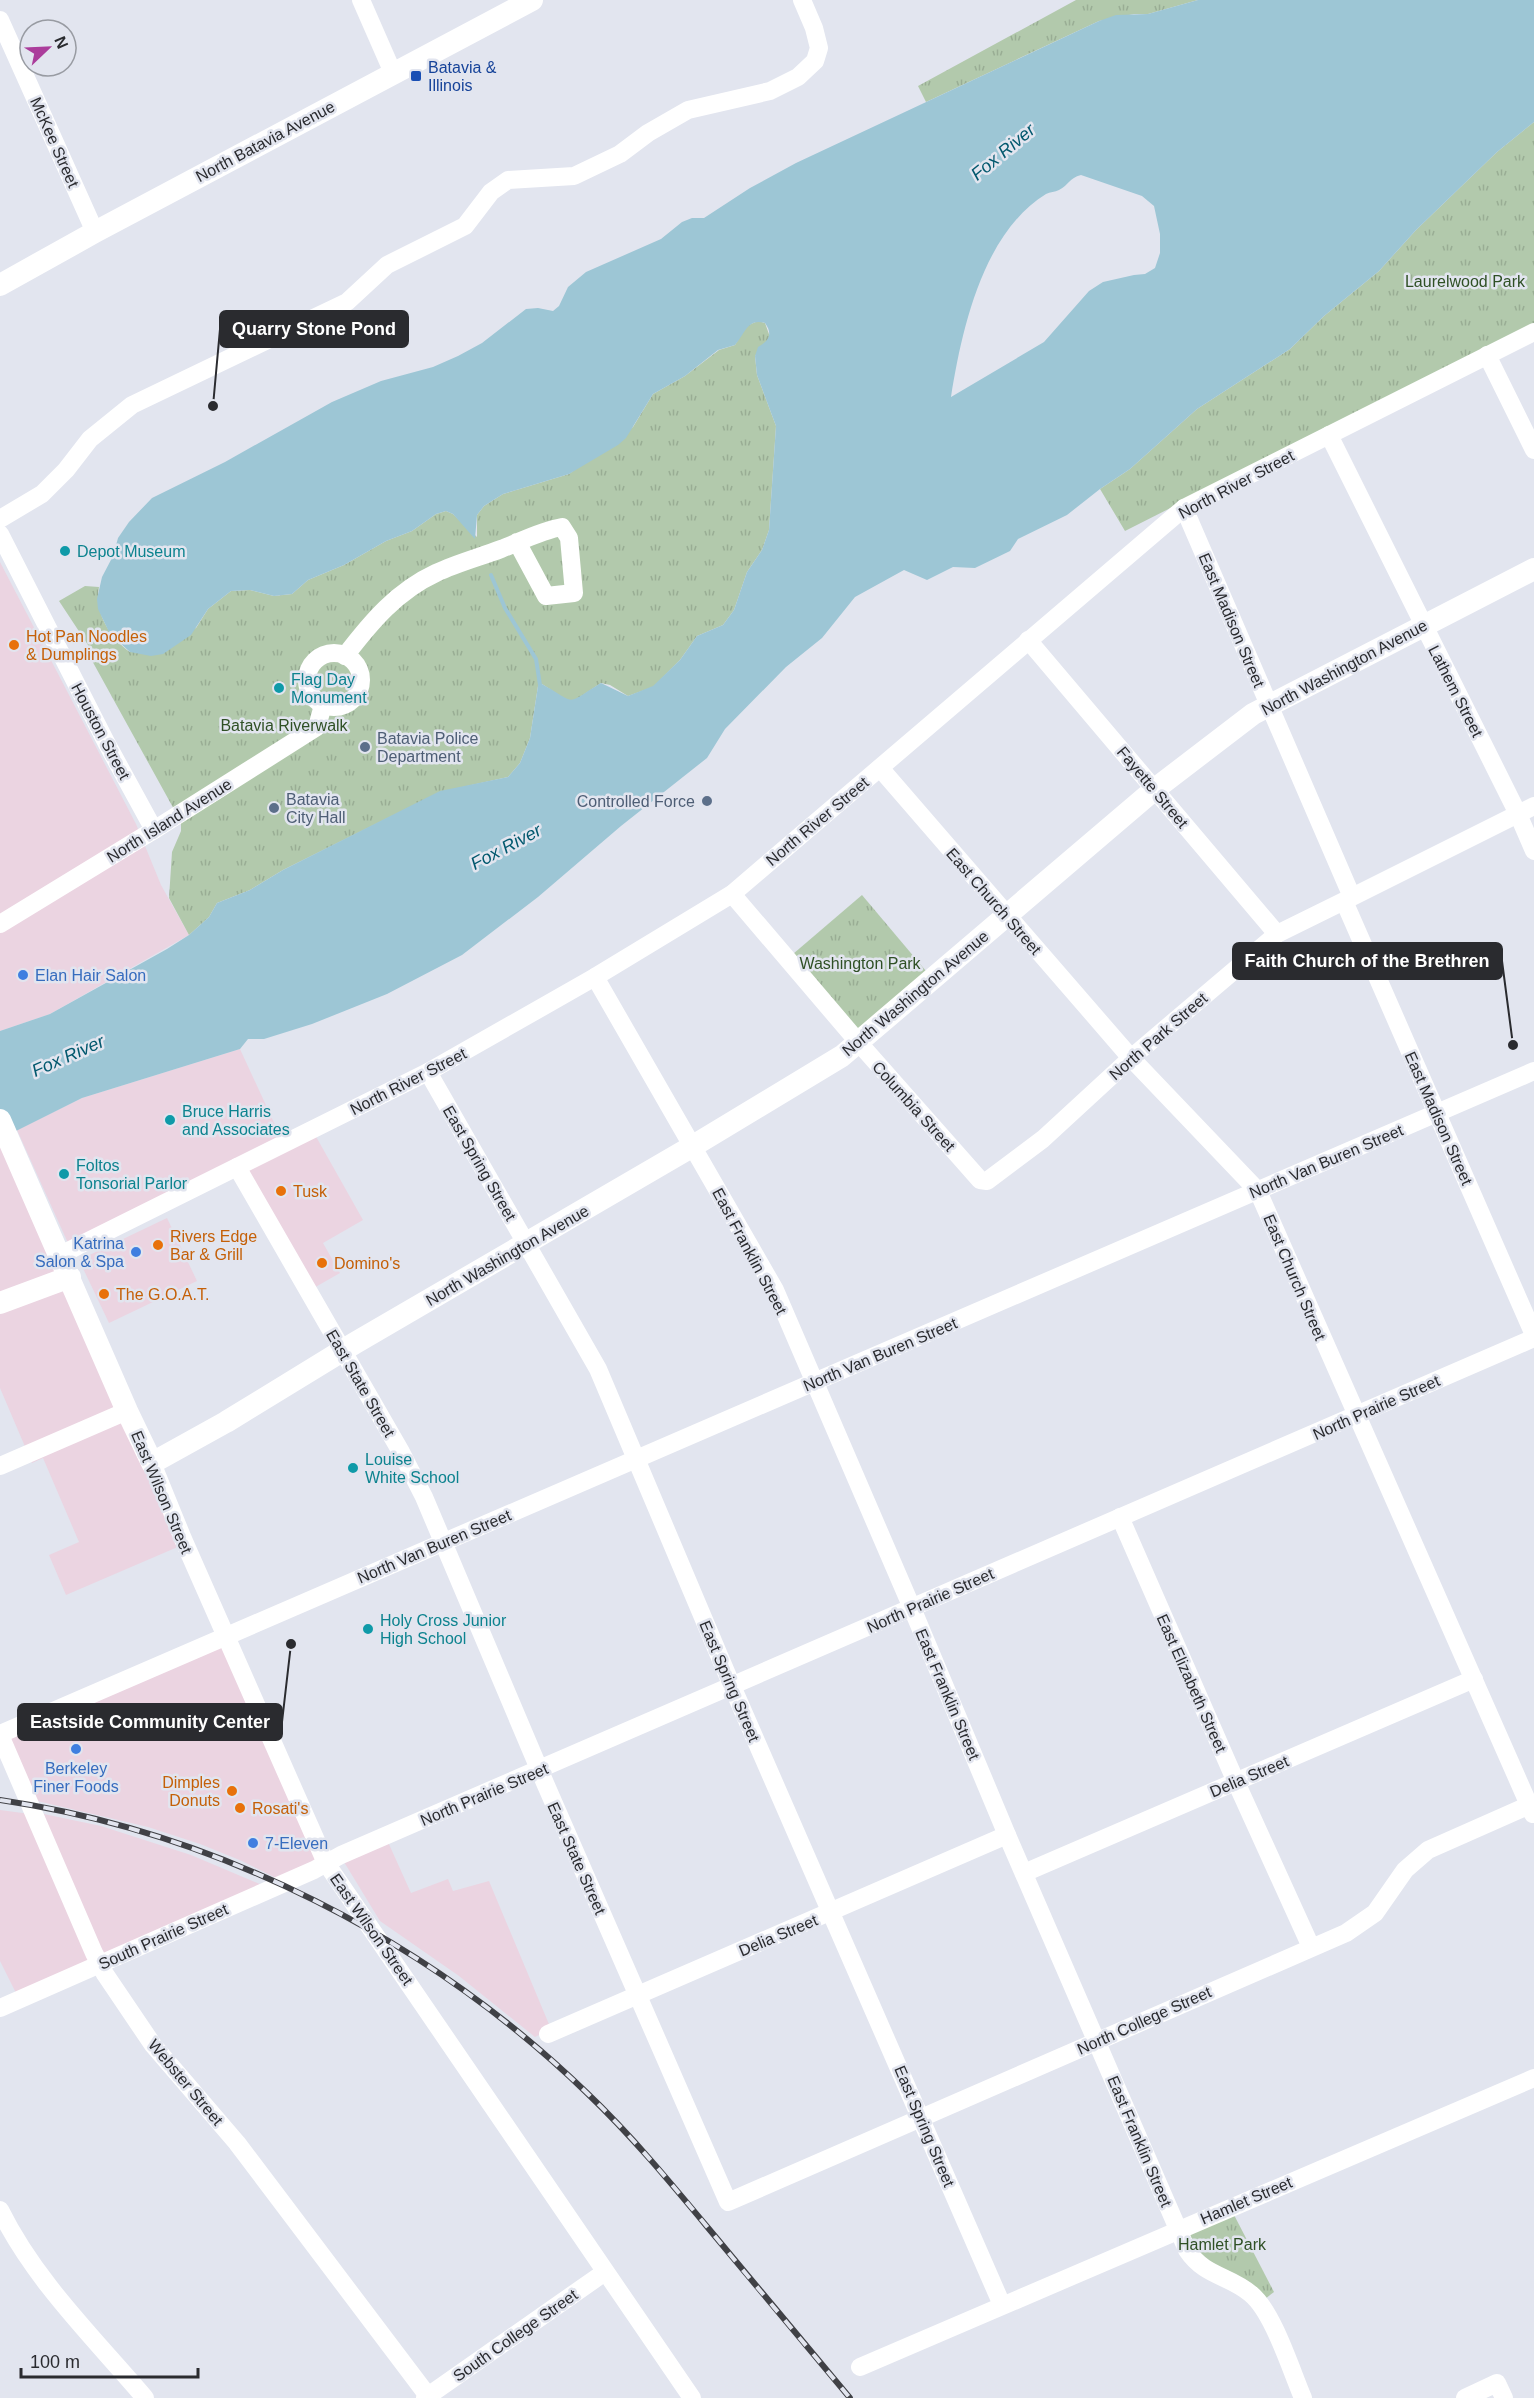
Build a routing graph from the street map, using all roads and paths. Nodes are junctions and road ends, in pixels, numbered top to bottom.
1 (361, 0) edge
2 (532, 0) edge
3 (802, 0) edge
4 (0, 20) edge
5 (393, 73) junction
6 (95, 232) junction
7 (0, 285) edge
8 (1534, 332) edge
9 (1487, 355) junction
10 (1329, 435) junction
11 (1534, 450) edge
12 (1184, 508) junction
13 (0, 519) edge
14 (1, 539) edge
15 (517, 542) dead end
16 (1534, 569) edge
17 (1423, 625) junction
18 (1028, 640) junction
19 (345, 656) junction
20 (323, 705) junction
21 (1269, 705) junction
22 (880, 768) junction
23 (1155, 789) junction
24 (1526, 810) edge
25 (154, 830) junction
26 (1534, 851) edge
27 (732, 894) junction
28 (1348, 899) junction
29 (1006, 915) junction
30 (0, 924) edge
31 (1277, 934) junction
32 (595, 977) junction
33 (859, 1043) junction
34 (1131, 1058) junction
35 (1534, 1071) edge
36 (428, 1072) junction
37 (1437, 1113) junction
38 (0, 1119) edge
39 (693, 1146) junction
40 (237, 1167) junction
41 (981, 1180) joint
42 (1258, 1191) junction
43 (526, 1244) junction
44 (60, 1255) junction
45 (70, 1277) junction
46 (0, 1303) edge
47 (1534, 1336) edge
48 (342, 1350) junction
49 (814, 1382) junction
50 (127, 1411) junction
51 (1356, 1416) junction
52 (636, 1459) junction
53 (152, 1463) junction
54 (0, 1466) edge
55 (1120, 1517) junction
56 (443, 1542) junction
57 (912, 1608) junction
58 (225, 1636) junction
59 (1474, 1679) junction
60 (732, 1686) junction
61 (0, 1735) edge
62 (539, 1771) junction
63 (1236, 1782) junction
64 (1532, 1808) edge
65 (1007, 1835) junction
66 (326, 1863) junction
67 (1024, 1873) junction
68 (831, 1912) junction
69 (1311, 1947) junction
70 (99, 1964) junction
71 (637, 1996) junction
72 (0, 2008) edge
73 (548, 2034) dead end
74 (1097, 2041) junction
75 (1534, 2078) edge
76 (922, 2118) junction
77 (728, 2202) joint
78 (0, 2210) edge
79 (1178, 2229) junction
80 (605, 2272) junction
81 (1002, 2305) junction
82 (860, 2367) dead end
83 (1501, 2391) edge
84 (426, 2397) edge
85 (145, 2398) edge
86 (692, 2398) edge
87 (1303, 2398) edge
88 (1465, 2398) edge

1 - 5 street
2 - 5 main road, North Batavia Avenue
3 - 13 street
4 - 6 street, McKee Street
5 - 6 main road, North Batavia Avenue
6 - 7 main road, North Batavia Avenue
8 - 9 street, North River Street
9 - 10 street, North River Street
9 - 11 street
10 - 12 street, North River Street
10 - 17 street, Lathem Street
12 - 18 street, North River Street
12 - 21 street, East Madison Street
14 - 25 street, Houston Street
15 - 19 street
16 - 17 main road, North Washington Avenue
17 - 21 main road, North Washington Avenue
17 - 24 street, Lathem Street
18 - 22 street, North River Street
18 - 23 street, Fayette Street
19 - 20 street
19 - 20 street
20 - 25 street, North Island Avenue
21 - 23 main road, North Washington Avenue
21 - 28 street, East Madison Street
22 - 27 street, North River Street
22 - 29 street, East Church Street
23 - 29 main road, North Washington Avenue
23 - 31 street, Fayette Street
24 - 26 street, Lathem Street
24 - 28 street, North Park Street
25 - 30 street, North Island Avenue
27 - 32 street, North River Street
27 - 33 street, Columbia Street
28 - 31 street, North Park Street
28 - 37 street, East Madison Street
29 - 33 main road, North Washington Avenue
29 - 34 street, East Church Street
31 - 34 street, North Park Street
32 - 36 street, North River Street
32 - 39 street, East Franklin Street
33 - 39 main road, North Washington Avenue
33 - 41 street, Columbia Street
34 - 41 street, North Park Street
34 - 42 street, East Church Street
35 - 37 street, North Van Buren Street
36 - 40 street, North River Street
36 - 43 street, East Spring Street
37 - 42 street, North Van Buren Street
37 - 47 street, East Madison Street
38 - 44 main road, East Wilson Street
39 - 43 main road, North Washington Avenue
39 - 49 street, East Franklin Street
40 - 44 street, North River Street
40 - 48 street, East State Street
42 - 49 street, North Van Buren Street
42 - 51 street, East Church Street
43 - 48 main road, North Washington Avenue
43 - 52 street, East Spring Street
44 - 45 main road, East Wilson Street
45 - 46 main road
45 - 50 main road, East Wilson Street
47 - 51 street, North Prairie Street
48 - 53 main road, North Washington Avenue
48 - 56 street, East State Street
49 - 52 street, North Van Buren Street
49 - 57 street, East Franklin Street
50 - 53 main road, East Wilson Street
50 - 54 street
51 - 55 street, North Prairie Street
51 - 59 street, East Church Street
52 - 56 street, North Van Buren Street
52 - 60 street, East Spring Street
53 - 58 street, East Wilson Street
55 - 57 street, North Prairie Street
55 - 63 street, East Elizabeth Street
56 - 58 street, North Van Buren Street
56 - 62 street, East State Street
57 - 60 street, North Prairie Street
57 - 65 street, East Franklin Street
58 - 61 street, North Van Buren Street
58 - 66 street, East Wilson Street
59 - 63 street, Delia Street
59 - 64 street, East Church Street
60 - 62 street, North Prairie Street
60 - 68 street, East Spring Street
61 - 70 street, Webster Street
62 - 66 street, North Prairie Street
62 - 71 street, East State Street
63 - 67 street, Delia Street
63 - 69 street, East Elizabeth Street
64 - 69 street, North College Street
65 - 67 street, East Franklin Street
65 - 68 street, Delia Street
66 - 70 street, South Prairie Street
66 - 80 street, East Wilson Street
67 - 74 street, East Franklin Street
68 - 71 street, Delia Street
68 - 76 street, East Spring Street
69 - 74 street, North College Street
70 - 72 street, South Prairie Street
70 - 84 street, Webster Street
71 - 73 street, Delia Street
71 - 77 street, East State Street
74 - 76 street, North College Street
74 - 79 street, East Franklin Street
75 - 79 street, Hamlet Street
76 - 77 street, North College Street
76 - 81 street, East Spring Street
78 - 85 street
79 - 81 street, Hamlet Street
79 - 87 street, East Franklin Street
80 - 84 street, South College Street
80 - 86 street, East Wilson Street
81 - 82 street, Hamlet Street
83 - 88 street

